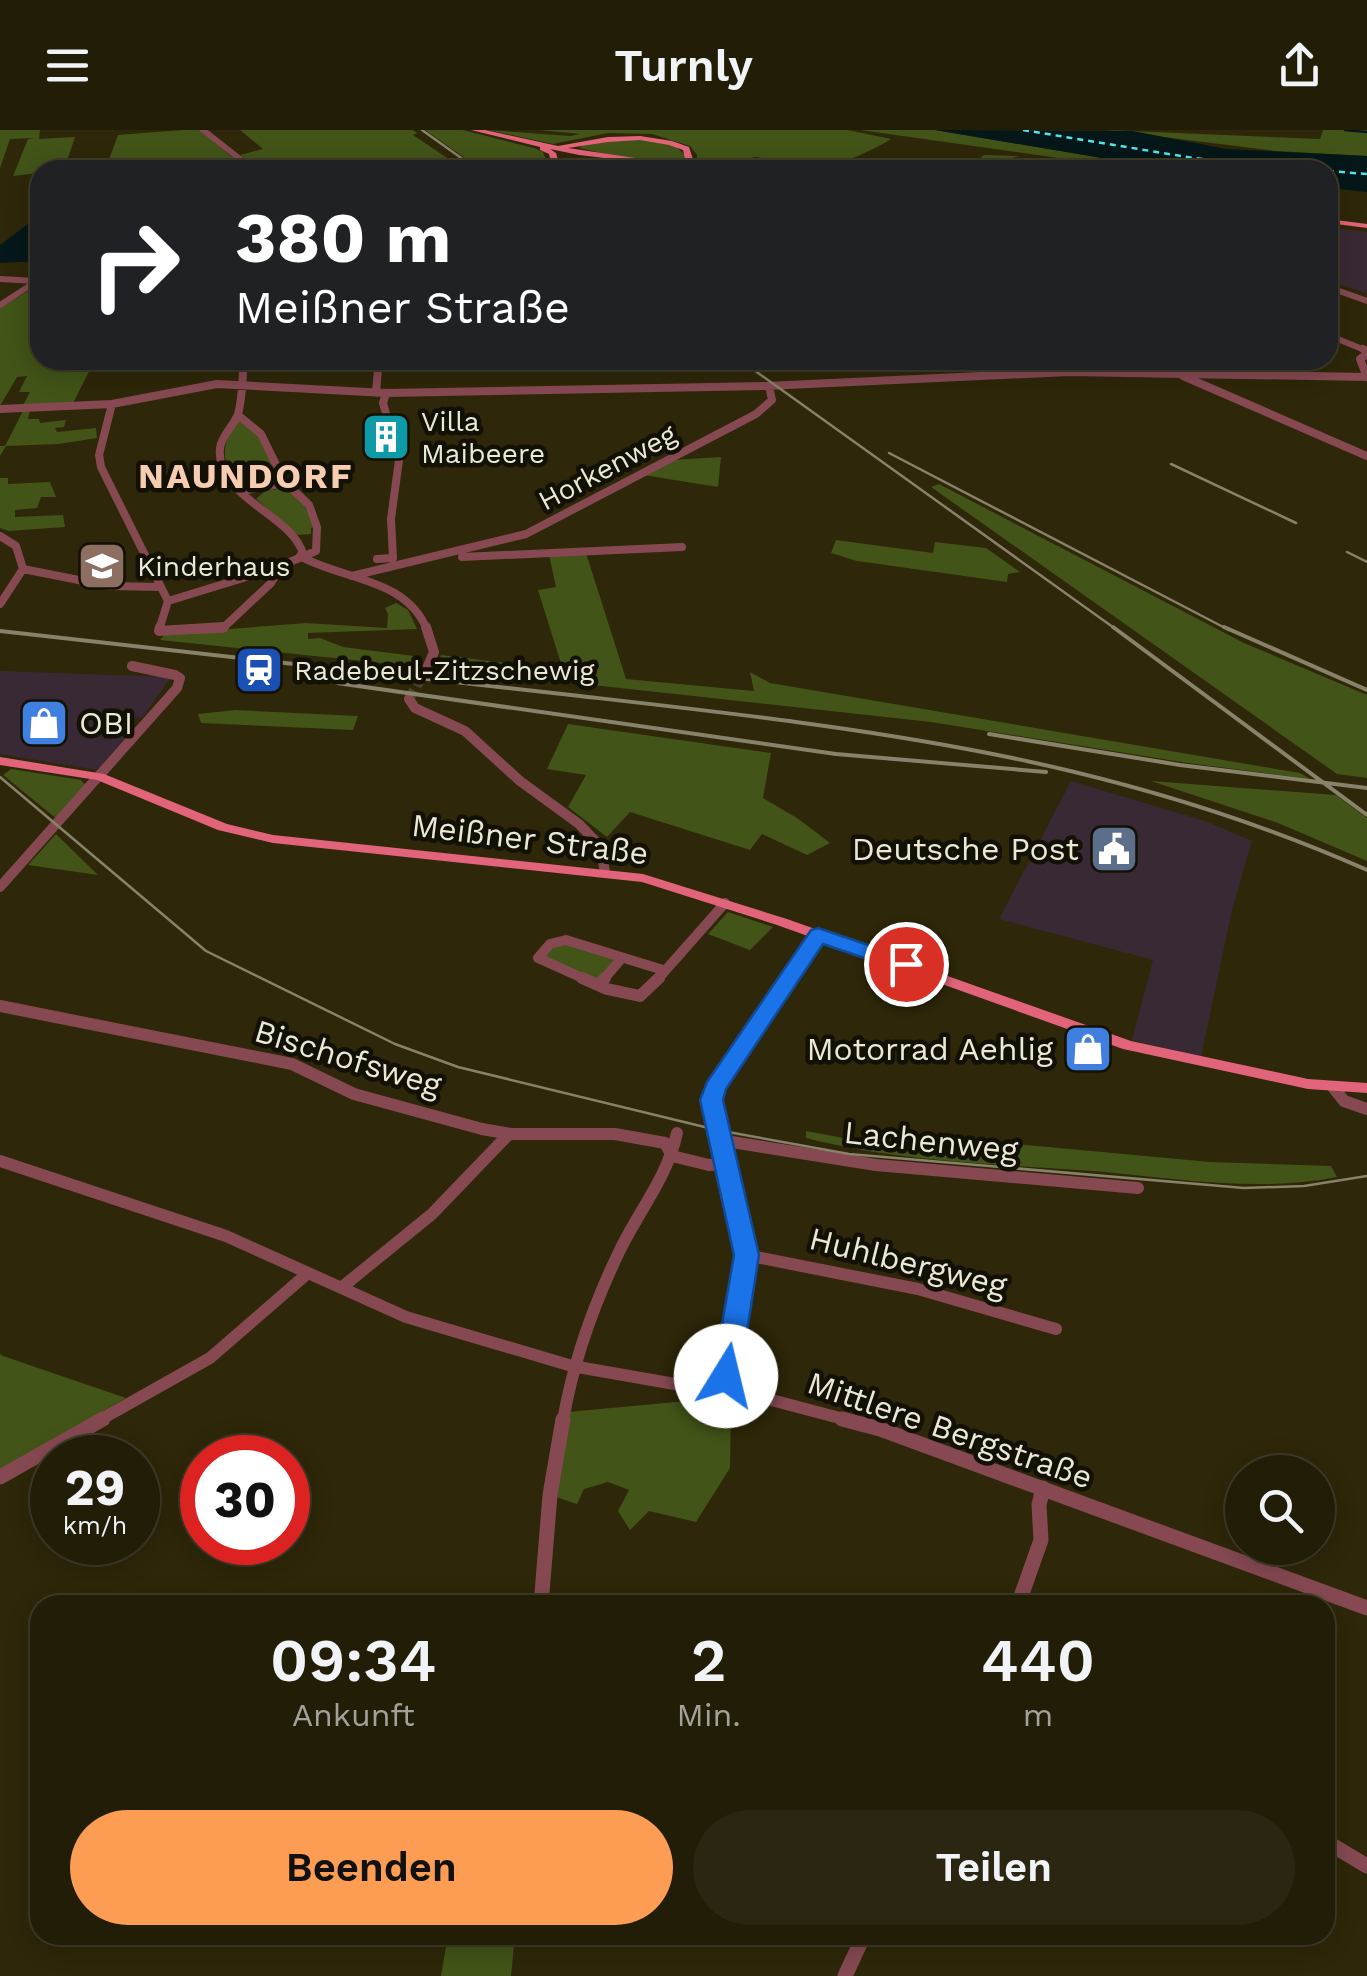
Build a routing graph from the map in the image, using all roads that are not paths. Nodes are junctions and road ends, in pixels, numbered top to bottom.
1 (203, 130) edge
2 (475, 130) edge
3 (579, 150) junction
4 (553, 153) junction
5 (241, 160) edge
6 (555, 160) edge
7 (635, 160) edge
8 (688, 160) edge
9 (1338, 222) edge
10 (1367, 226) edge
11 (0, 280) edge
12 (30, 280) edge
13 (30, 286) edge
14 (1338, 290) edge
15 (1367, 300) edge
16 (0, 304) edge
17 (1338, 339) edge
18 (1367, 352) edge
19 (242, 370) edge
20 (378, 370) edge
21 (1179, 374) junction
22 (1365, 378) edge
23 (239, 385) junction
24 (768, 386) junction
25 (376, 393) junction
26 (386, 393) junction
27 (112, 404) junction
28 (0, 409) edge
29 (238, 414) junction
30 (1367, 443) edge
31 (1352, 450) junction
32 (1367, 456) edge
33 (285, 483) junction
34 (264, 490) junction
35 (242, 491) junction
36 (253, 500) junction
37 (0, 536) edge
38 (319, 536) junction
39 (296, 540) junction
40 (682, 547) dead end
41 (302, 555) junction
42 (393, 558) junction
43 (439, 558) junction
44 (377, 559) dead end
45 (23, 569) junction
46 (273, 569) junction
47 (352, 576) junction
48 (161, 588) junction
49 (168, 601) junction
50 (0, 604) edge
51 (132, 666) dead end
52 (428, 666) tunnel mouth
53 (409, 699) dead end
54 (0, 761) edge
55 (100, 776) junction
56 (605, 872) junction
57 (0, 887) edge
58 (726, 903) junction
59 (818, 935) junction
60 (620, 960) junction
61 (663, 970) junction
62 (599, 985) junction
63 (0, 1006) edge
64 (1332, 1087) junction
65 (1367, 1088) edge
66 (1367, 1110) edge
67 (677, 1133) dead end
68 (510, 1134) junction
69 (719, 1140) junction
70 (672, 1156) junction
71 (0, 1161) edge
72 (725, 1164) junction
73 (1138, 1188) dead end
74 (746, 1255) junction
75 (308, 1274) junction
76 (341, 1288) junction
77 (1056, 1329) dead end
78 (572, 1366) junction
79 (731, 1386) junction
80 (0, 1477) edge
81 (1043, 1488) junction
82 (542, 1595) edge
83 (1022, 1595) edge
84 (1332, 1595) edge
85 (1335, 1596) edge
86 (1367, 1608) edge
87 (1335, 1847) edge
88 (1367, 1866) edge
89 (859, 1945) edge
90 (845, 1976) edge

1 - 5 street
2 - 4 main road
3 - 4 main road
3 - 7 main road
3 - 8 main road
4 - 6 main road
9 - 10 main road
11 - 12 street
13 - 16 street
14 - 15 street
17 - 18 street
18 - 22 street
19 - 23 street
20 - 25 street
21 - 22 street
21 - 24 street
21 - 31 street
23 - 25 street
23 - 27 street
23 - 29 street
24 - 26 street
24 - 43 street, Horkenweg
25 - 26 street
26 - 42 street
27 - 28 street
27 - 48 street
29 - 33 street
29 - 35 street
30 - 31 street
31 - 32 street
33 - 34 street
33 - 38 street
34 - 35 street
34 - 36 street
35 - 36 street
36 - 39 street
37 - 45 street
38 - 39 street
38 - 41 street
39 - 41 street
40 - 43 street
41 - 46 street
41 - 47 street
42 - 43 street
42 - 44 street
43 - 47 street
45 - 48 street
45 - 50 street
46 - 49 street
46 - 49 street
47 - 52 street
48 - 49 street
51 - 55 street
53 - 56 street
54 - 55 main road, Meißner Straße
55 - 56 main road, Meißner Straße
55 - 57 street
56 - 58 main road, Meißner Straße
58 - 59 main road, Meißner Straße
58 - 61 street
59 - 64 main road, Meißner Straße
59 - 69 street
60 - 61 street
60 - 62 street
60 - 62 street
61 - 62 street
63 - 68 street, Bischofsweg
64 - 65 main road
64 - 66 street
67 - 70 street
68 - 70 street, Bischofsweg
68 - 76 street
69 - 72 street
69 - 73 street, Lachenweg
70 - 72 street, Bischofsweg
70 - 78 street
71 - 75 street, Mittlere Bergstraße
72 - 74 street
74 - 77 street, Huhlbergweg
74 - 79 street
75 - 76 street, Mittlere Bergstraße
75 - 80 street
76 - 78 street, Mittlere Bergstraße
78 - 79 street, Mittlere Bergstraße
78 - 82 street
79 - 81 street, Mittlere Bergstraße
81 - 83 street
81 - 84 street, Mittlere Bergstraße
85 - 86 street, Mittlere Bergstraße
87 - 88 street
89 - 90 street

